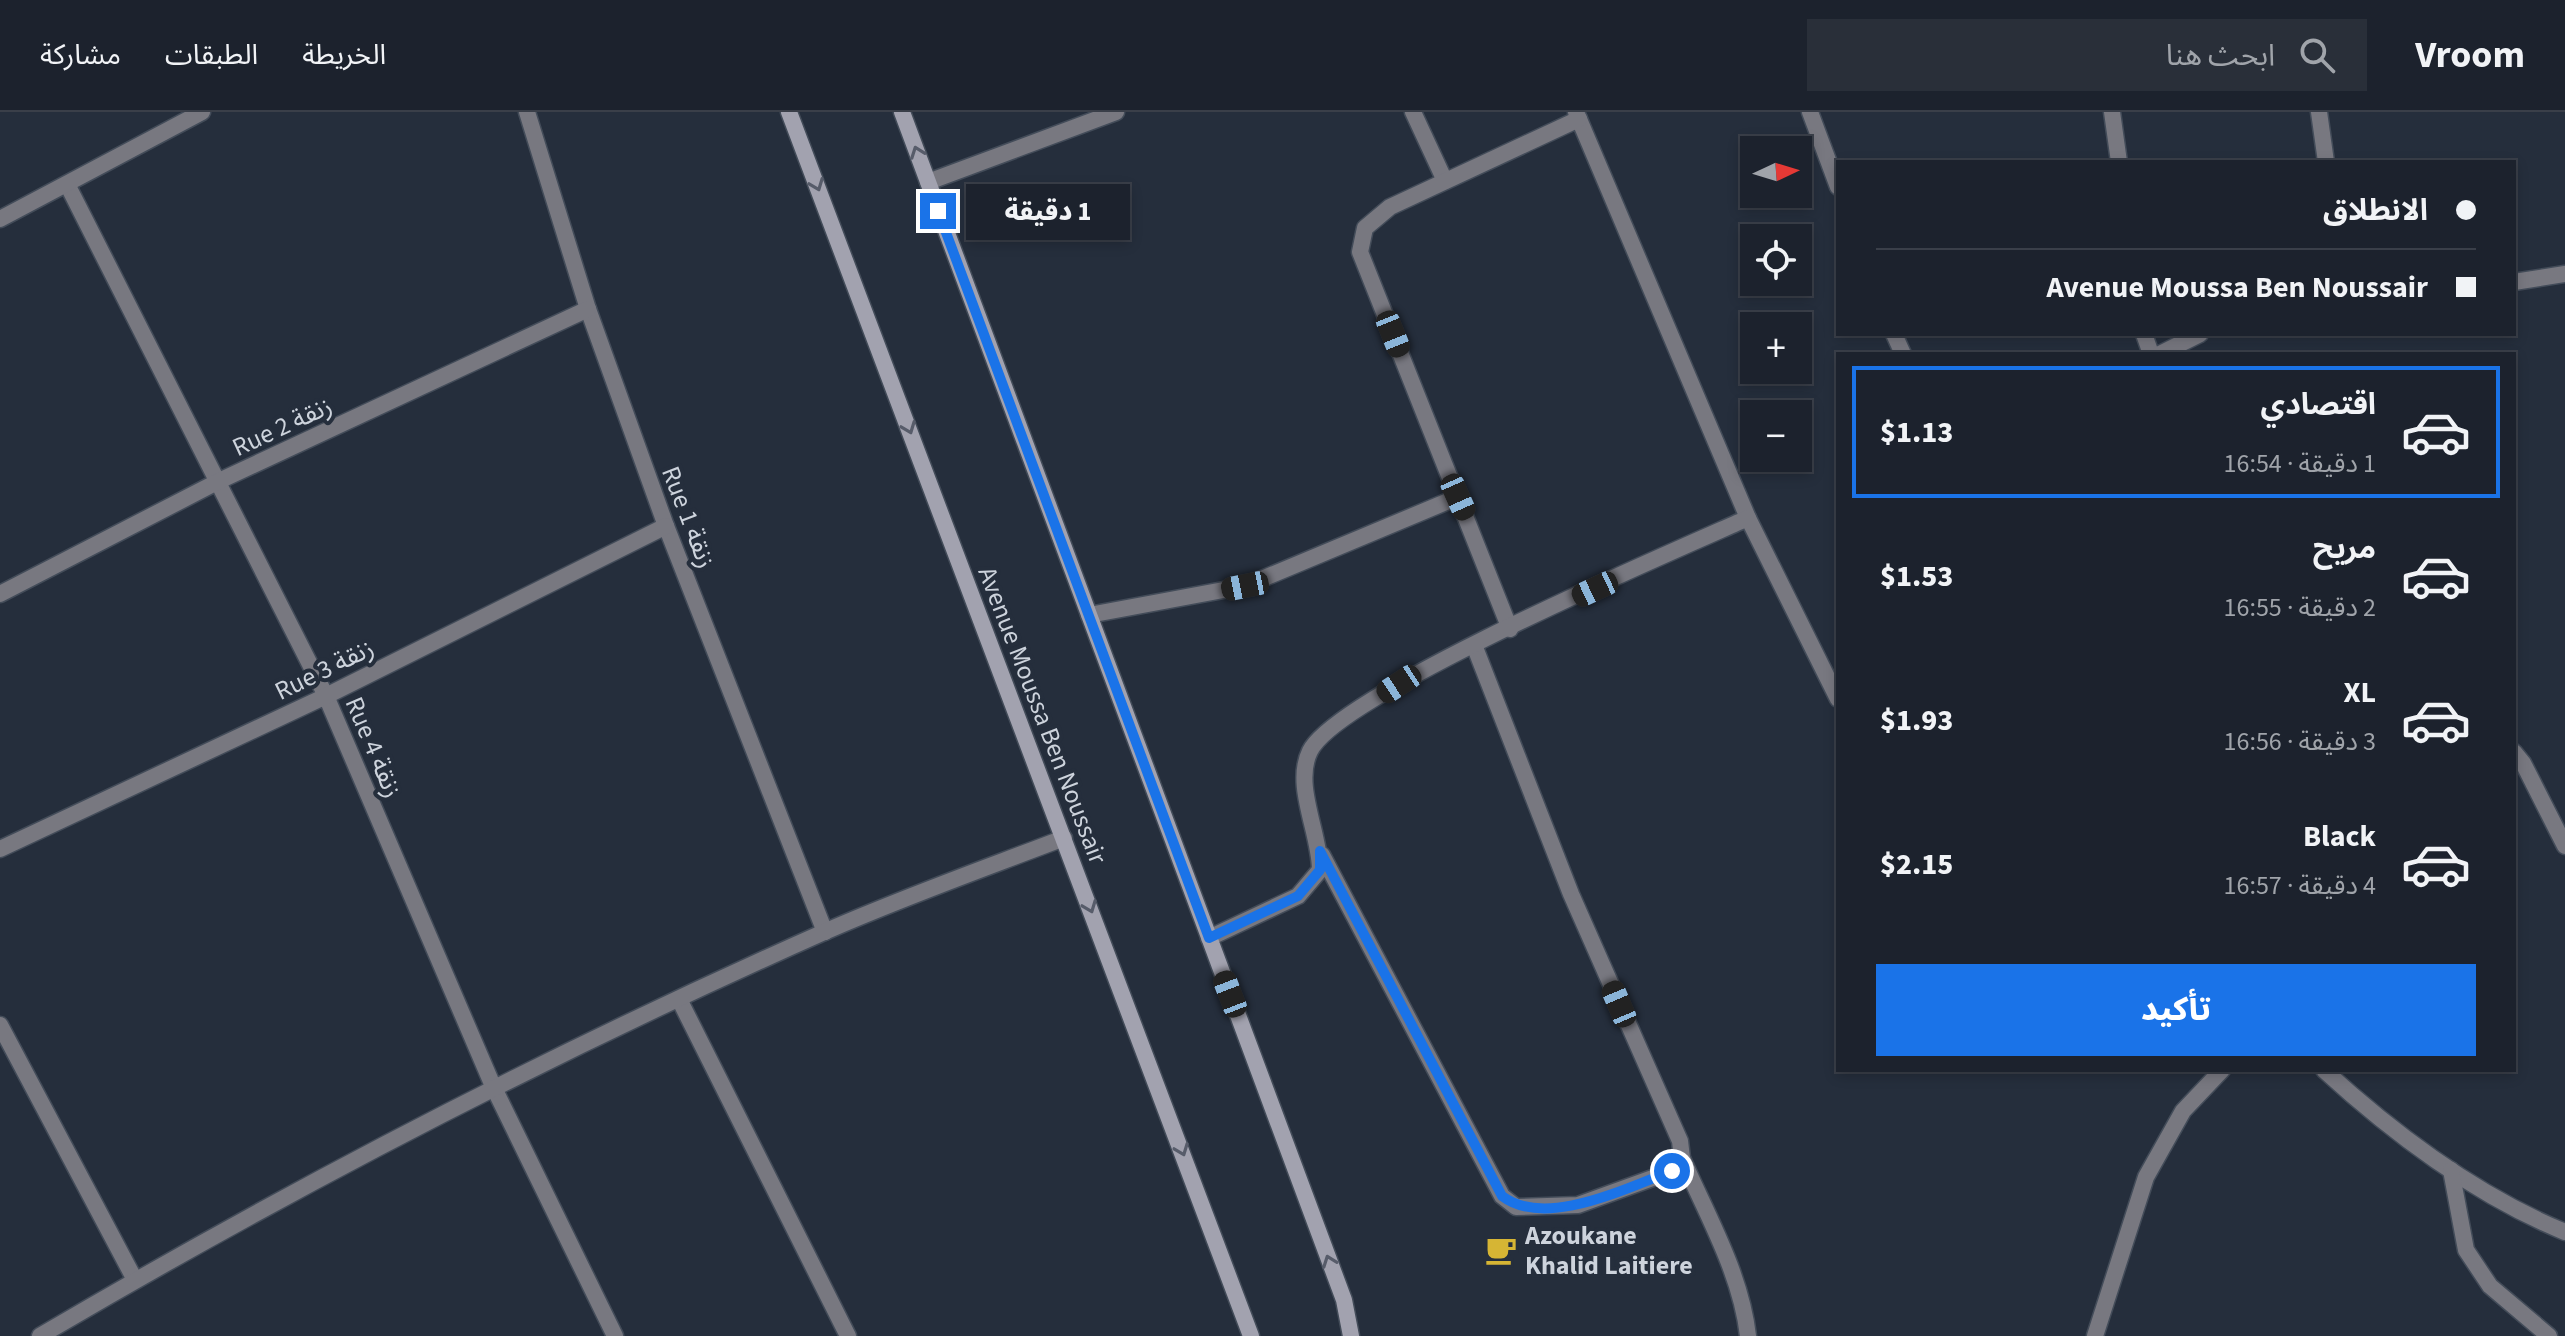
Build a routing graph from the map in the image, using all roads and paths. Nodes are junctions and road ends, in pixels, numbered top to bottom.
1 (202, 112) edge
2 (527, 112) edge
3 (789, 112) edge
4 (902, 112) edge
5 (1116, 112) edge
6 (1413, 112) edge
7 (1810, 112) edge
8 (2112, 112) edge
9 (2319, 112) edge
10 (1578, 115) edge
11 (2119, 160) edge
12 (2326, 160) edge
13 (1445, 181) junction
14 (928, 182) junction
15 (1836, 182) edge
16 (68, 186) junction
17 (0, 219) edge
18 (2565, 274) edge
19 (2516, 282) edge
20 (588, 309) junction
21 (2196, 336) edge
22 (2164, 352) edge
23 (219, 481) junction
24 (1458, 497) junction
25 (1748, 518) junction
26 (666, 526) junction
27 (0, 594) edge
28 (1089, 615) junction
29 (1510, 629) junction
30 (1474, 645) junction
31 (1836, 695) edge
32 (326, 696) junction
33 (2516, 754) edge
34 (1064, 838) junction
35 (2565, 846) edge
36 (0, 849) edge
37 (1320, 851) junction
38 (825, 932) junction
39 (1209, 938) junction
40 (679, 999) junction
41 (0, 1025) edge
42 (2220, 1072) edge
43 (2326, 1072) edge
44 (493, 1086) junction
45 (1682, 1158) junction
46 (2451, 1170) junction
47 (2565, 1232) edge
48 (135, 1280) junction
49 (40, 1336) edge
50 (615, 1336) edge
51 (848, 1336) edge
52 (1251, 1336) edge
53 (1351, 1336) edge
54 (1748, 1336) edge
55 (2095, 1336) edge
56 (2549, 1336) edge

1 - 16 street
2 - 20 street, Rue 1 زنقة
3 -> 34 street, Avenue Moussa Ben Noussair
14 -> 4 street
5 - 14 street
6 - 13 street
7 - 15 street
8 - 11 street
9 - 12 street
10 - 13 street
10 - 25 street
13 - 24 street
14 - 28 street
16 - 17 street
16 - 23 street, Rue 4 زنقة
18 - 19 street
20 - 23 street, Rue 2 زنقة
20 - 26 street, Rue 1 زنقة
21 - 22 street
23 - 27 street, Rue 2 زنقة
23 - 32 street, Rue 4 زنقة
24 - 28 street
24 - 29 street
25 - 29 street
25 - 31 street
26 - 32 street, Rue 3 زنقة
26 - 38 street, Rue 1 زنقة
28 - 39 street
29 - 30 street
30 - 37 street
30 - 45 street
32 - 36 street, Rue 3 زنقة
32 - 44 street, Rue 4 زنقة
33 - 35 street
34 - 38 street
34 -> 52 street, Avenue Moussa Ben Noussair
37 - 39 street
37 - 45 street
38 - 40 street
53 -> 39 street
40 - 44 street
40 - 51 street
41 - 48 street
42 - 55 street
43 - 46 street
44 - 48 street
44 - 50 street, Rue 4 زنقة
45 - 54 street
46 - 47 street
46 - 56 street
48 - 49 street

